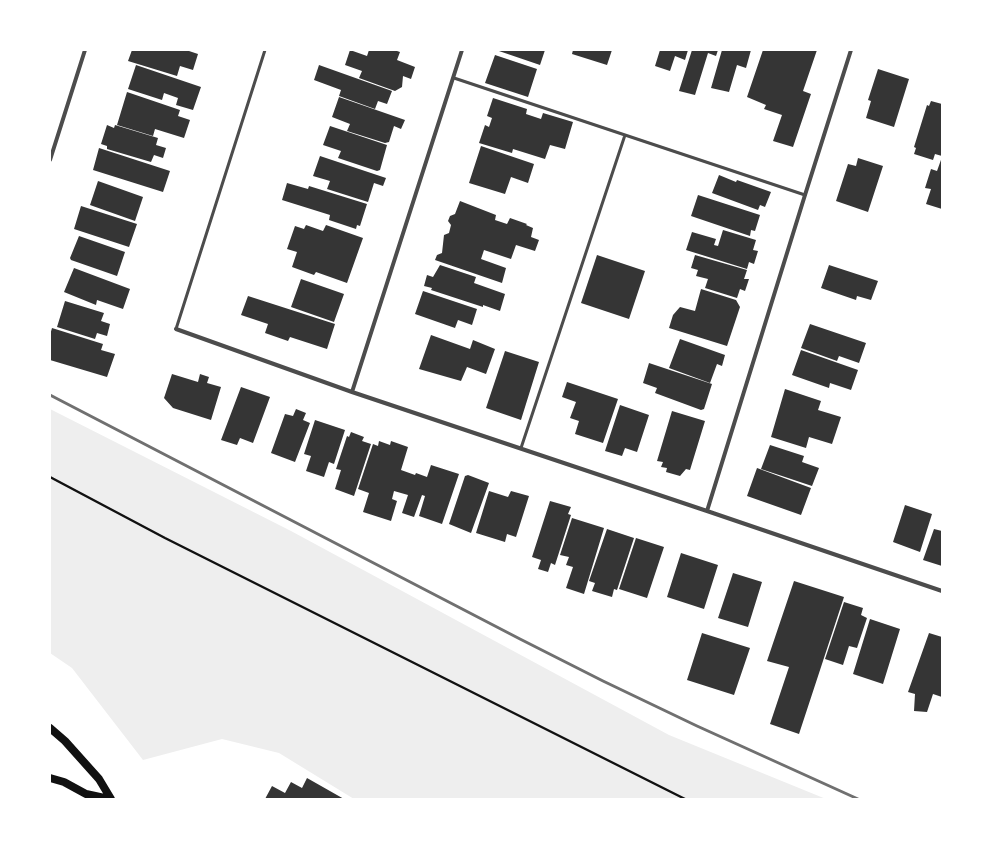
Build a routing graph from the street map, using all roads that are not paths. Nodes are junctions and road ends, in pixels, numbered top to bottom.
1 (85, 50) edge
2 (265, 50) edge
3 (462, 50) edge
4 (851, 50) edge
5 (454, 78) junction
6 (625, 135) junction
7 (50, 160) edge
8 (805, 195) junction
9 (176, 329) joint
10 (352, 392) junction
11 (521, 448) junction
12 (707, 510) junction
13 (942, 591) edge
14 (50, 728) edge
15 (50, 778) edge
16 (110, 799) edge

1 - 7 street
2 - 9 lane
3 - 5 street
4 - 8 street
5 - 6 lane
5 - 10 street
6 - 8 lane
6 - 11 lane
8 - 12 street
9 - 10 street
10 - 11 street
11 - 12 street
12 - 13 street
14 - 16 main road
15 - 16 main road

